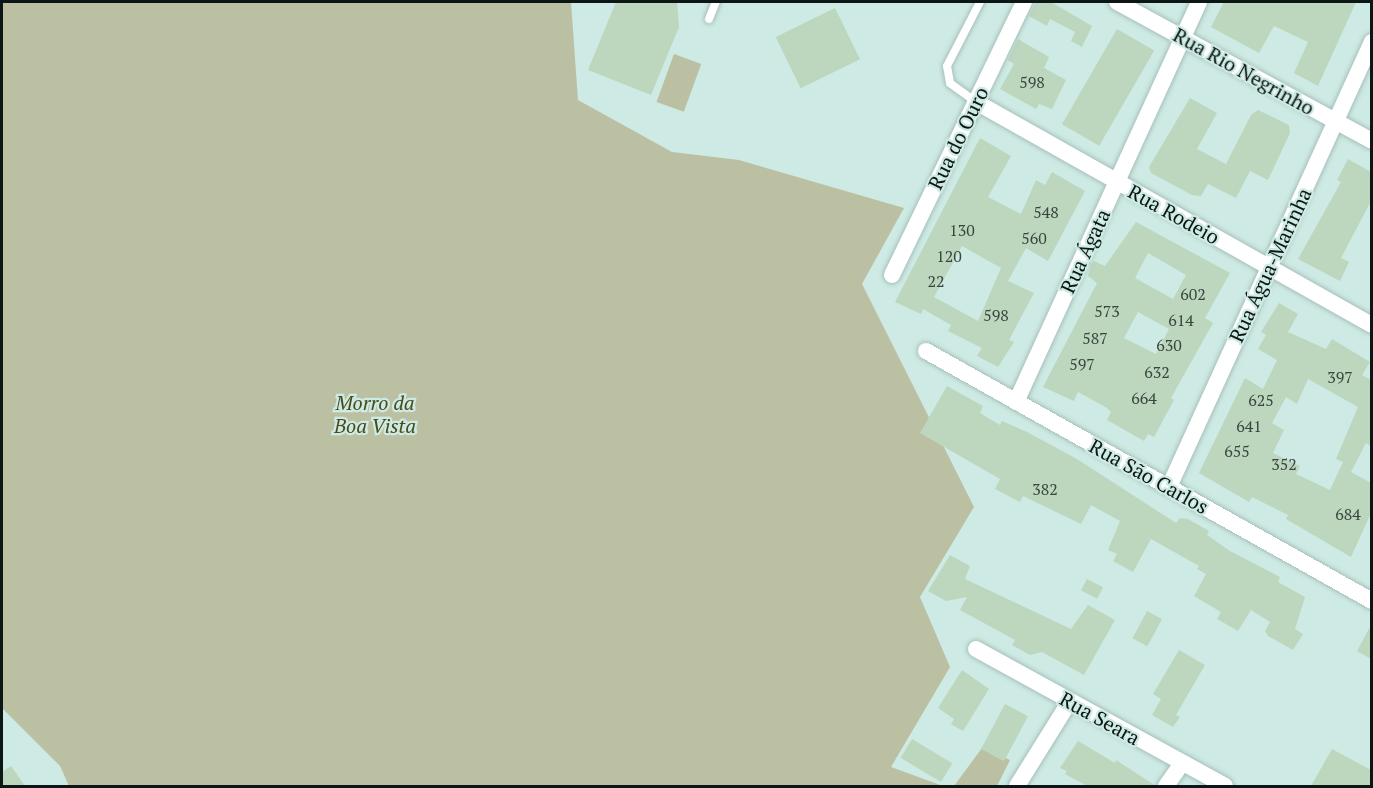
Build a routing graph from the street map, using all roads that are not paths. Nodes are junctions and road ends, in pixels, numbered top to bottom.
1 (716, 2) edge
2 (980, 2) edge
3 (1024, 2) edge
4 (1117, 2) edge
5 (1199, 2) edge
6 (709, 19) dead end
7 (1182, 38) junction
8 (1371, 42) edge
9 (976, 102) junction
10 (1335, 121) junction
11 (1371, 141) edge
12 (1117, 181) junction
13 (1269, 267) junction
14 (892, 275) dead end
15 (1371, 325) edge
16 (926, 351) dead end
17 (1016, 402) junction
18 (1168, 487) junction
19 (1370, 596) edge
20 (976, 649) dead end
21 (1070, 701) junction
22 (1182, 763) junction
23 (1017, 786) edge
24 (1166, 786) edge
25 (1225, 786) edge

1 - 6 lane
2 - 9 lane
3 - 9 street, Rua do Ouro
4 - 7 street, Rua Rio Negrinho
5 - 7 street, Rua Ágata
7 - 10 street, Rua Rio Negrinho
7 - 12 street, Rua Ágata
8 - 10 street, Rua Água-Marinha
9 - 12 street, Rua Rodeio
9 - 14 street, Rua do Ouro
10 - 11 street, Rua Rio Negrinho
10 - 13 street, Rua Água-Marinha
12 - 13 street, Rua Rodeio
12 - 17 street, Rua Ágata
13 - 15 street, Rua Rodeio
13 - 18 street, Rua Água-Marinha
16 - 17 street, Rua São Carlos
17 - 18 street, Rua São Carlos
18 - 19 street, Rua São Carlos
20 - 21 street, Rua Seara
21 - 22 street, Rua Seara
21 - 23 street
22 - 24 street
22 - 25 street, Rua Seara

